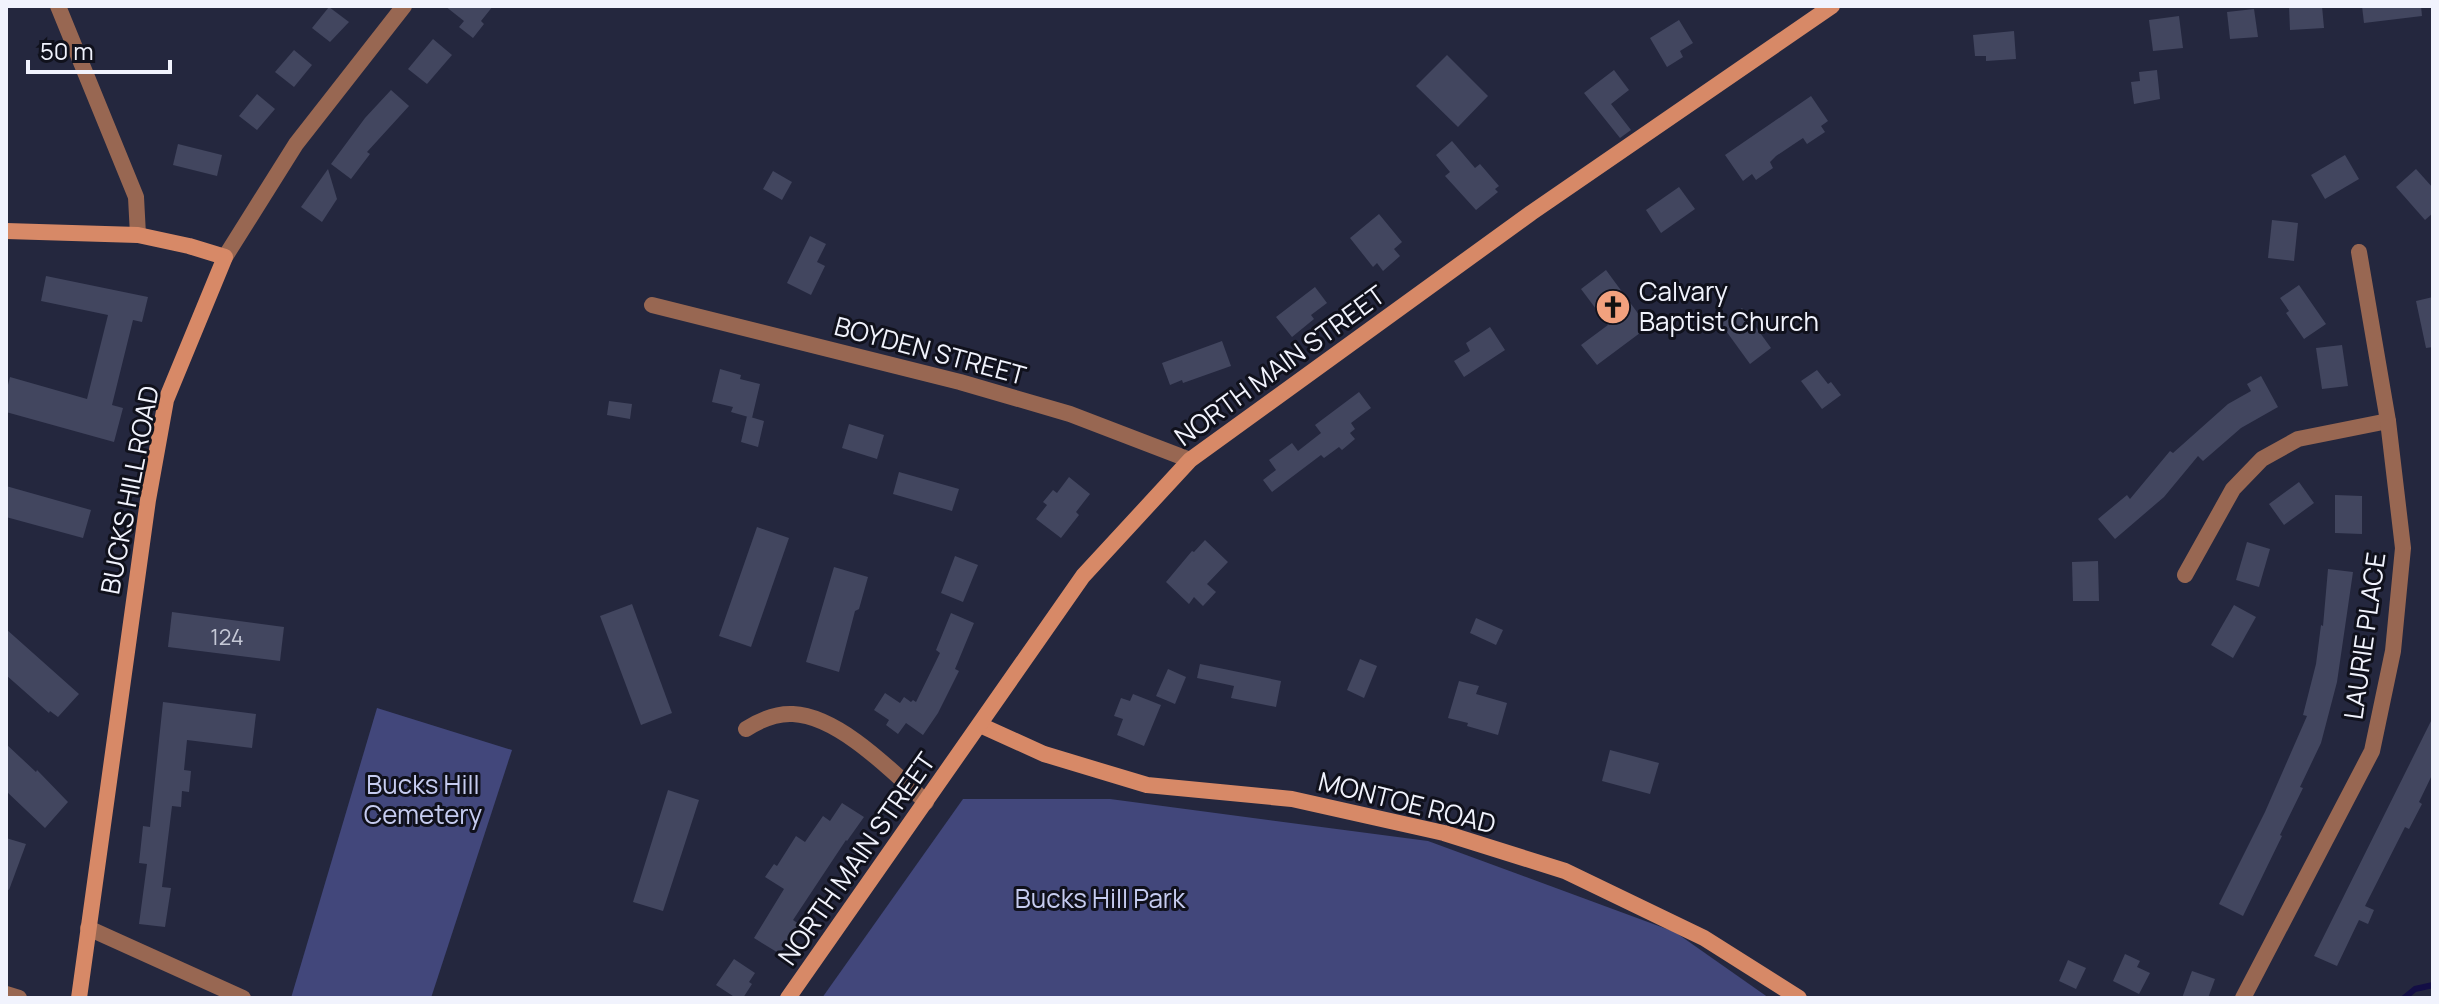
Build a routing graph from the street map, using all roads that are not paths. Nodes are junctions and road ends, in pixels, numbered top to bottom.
1 (58, 6) edge
2 (404, 6) edge
3 (1832, 6) edge
4 (6, 231) edge
5 (138, 235) junction
6 (2359, 252) dead end
7 (225, 257) junction
8 (652, 305) dead end
9 (2388, 421) junction
10 (1190, 460) junction
11 (2185, 575) dead end
12 (980, 725) junction
13 (746, 729) dead end
14 (926, 802) junction
15 (88, 928) junction
16 (6, 994) edge
17 (19, 998) edge
18 (79, 998) edge
19 (243, 998) edge
20 (788, 998) edge
21 (1799, 998) edge
22 (2243, 998) edge

1 - 5 street
2 - 7 street, BUCKS HILL ROAD
3 - 10 street, NORTH MAIN STREET
4 - 5 street
5 - 7 street
6 - 9 street, LAURIE PLACE
7 - 15 street, BUCKS HILL ROAD
8 - 10 street, BOYDEN STREET
9 - 11 street
9 - 22 street, LAURIE PLACE
10 - 12 street, NORTH MAIN STREET
12 - 14 street, NORTH MAIN STREET
12 - 21 street, MONTOE ROAD
13 - 14 street
14 - 20 street, NORTH MAIN STREET
15 - 18 street, BUCKS HILL ROAD
15 - 19 street
16 - 17 street

